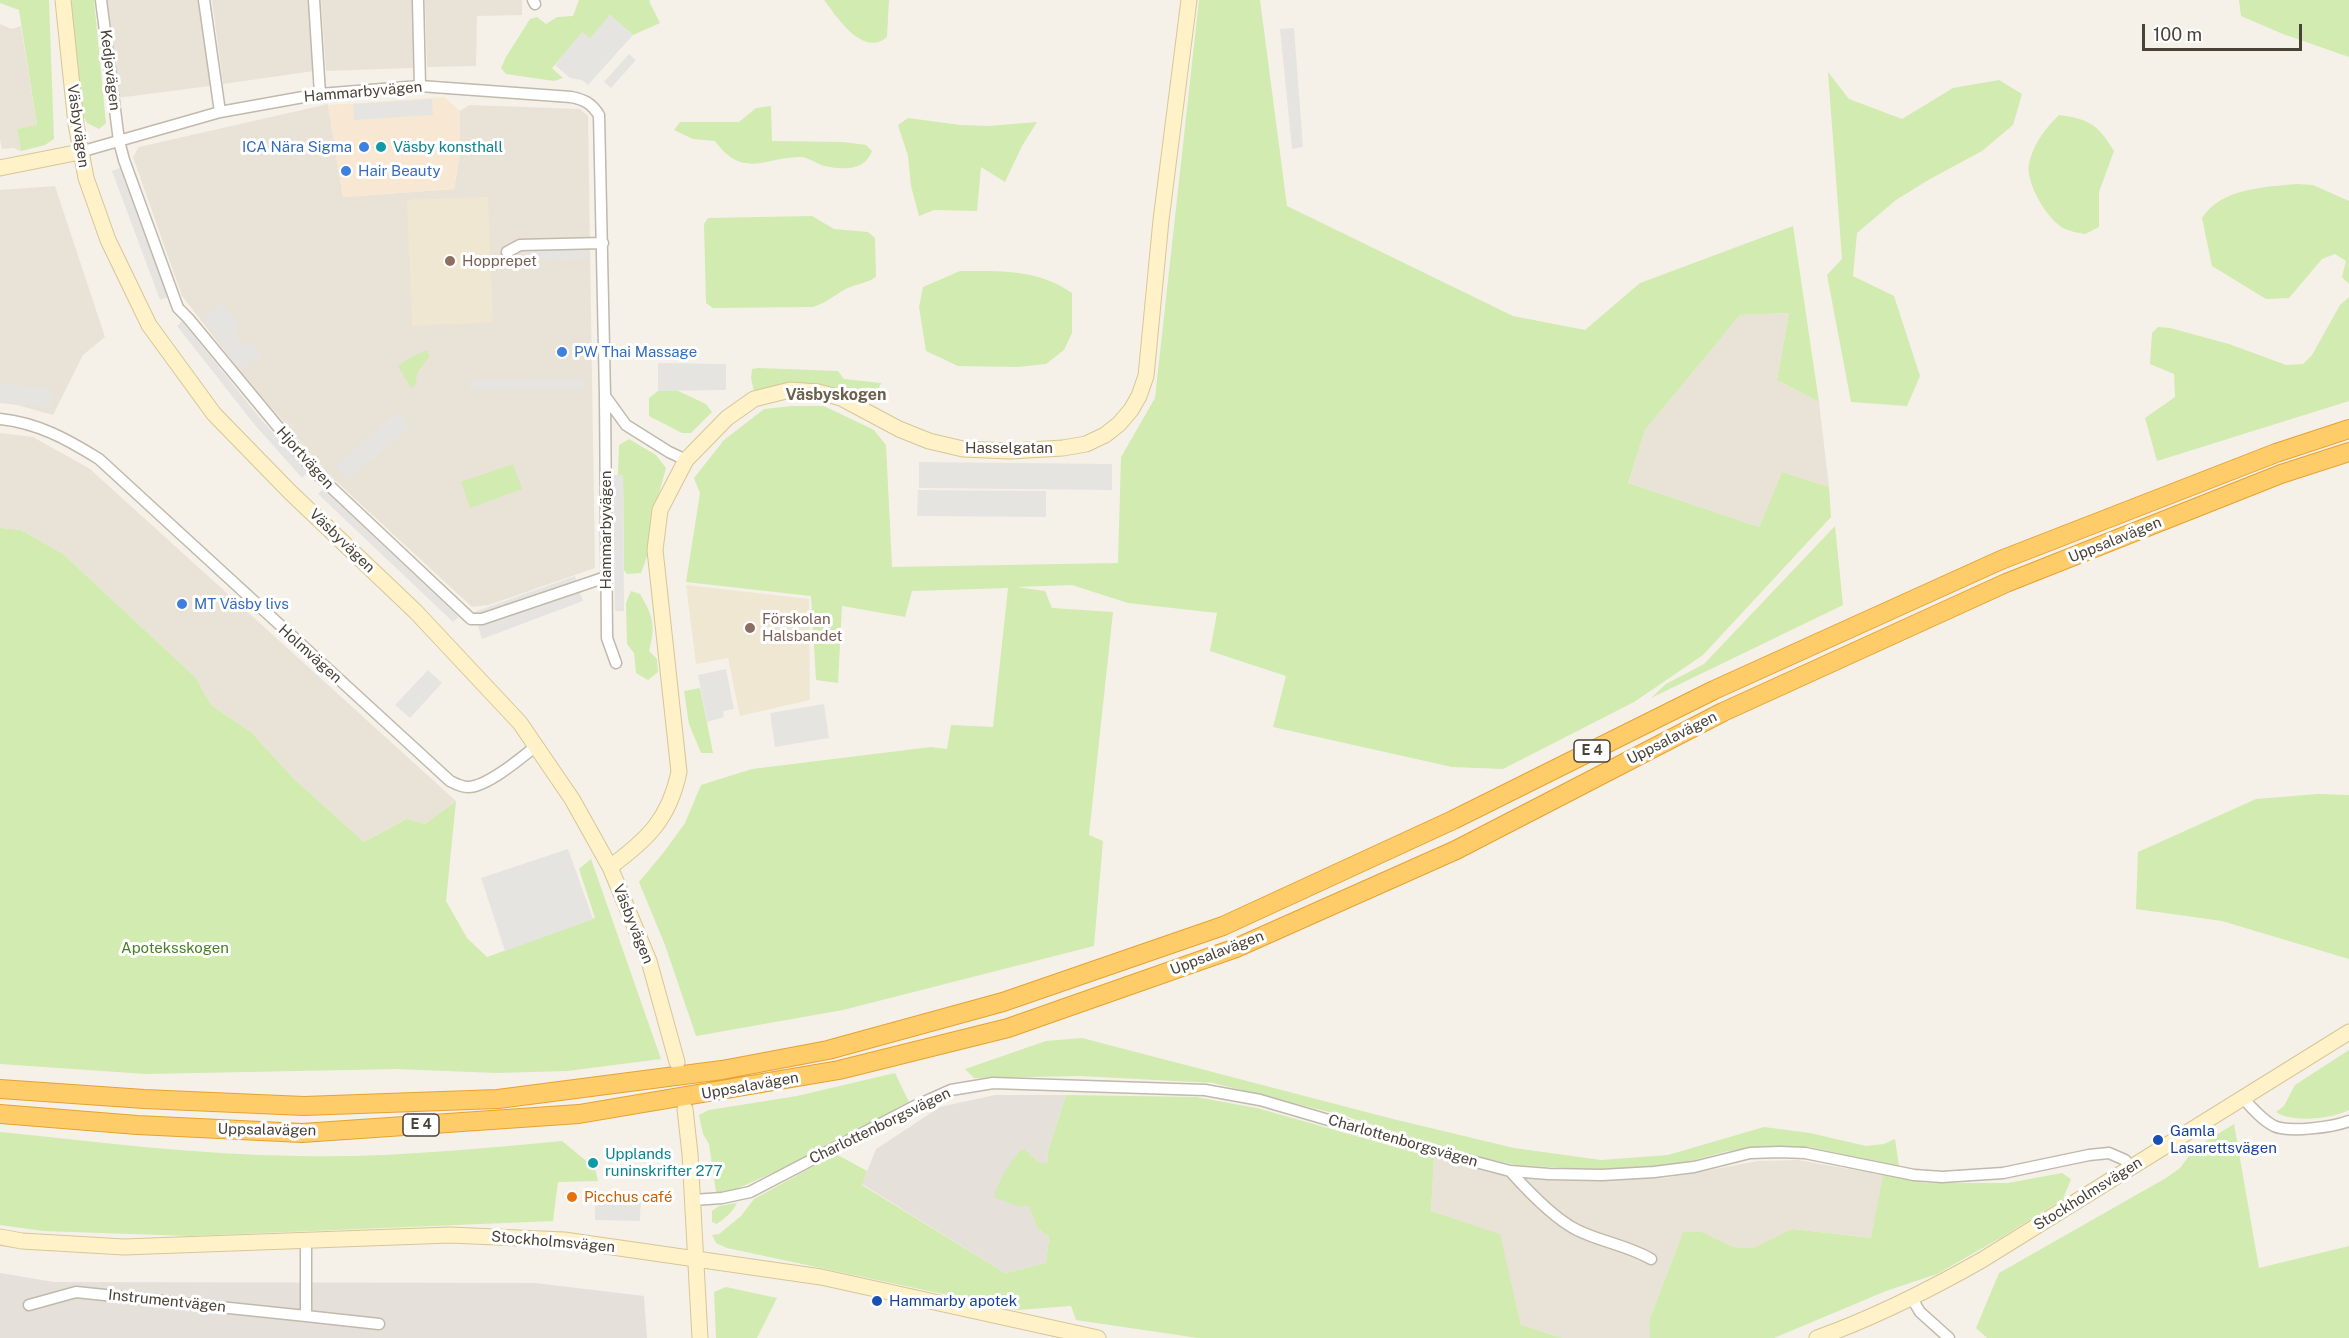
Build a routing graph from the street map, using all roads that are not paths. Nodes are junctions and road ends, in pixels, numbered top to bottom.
1 (63, 0) edge
2 (101, 0) edge
3 (204, 0) edge
4 (314, 0) edge
5 (418, 0) edge
6 (1189, 0) edge
7 (420, 86) junction
8 (320, 94) junction
9 (220, 112) junction
10 (119, 141) junction
11 (81, 152) junction
12 (0, 168) edge
13 (603, 243) junction
14 (507, 252) dead end
15 (605, 396) junction
16 (0, 418) edge
17 (2349, 429) edge
18 (2349, 452) edge
19 (686, 460) junction
20 (606, 577) junction
21 (616, 663) dead end
22 (536, 746) junction
23 (610, 867) junction
24 (2349, 1032) edge
25 (677, 1062) dead end
26 (0, 1089) edge
27 (2242, 1097) junction
28 (685, 1109) dead end
29 (0, 1114) edge
30 (2349, 1120) edge
31 (2131, 1167) junction
32 (1510, 1171) junction
33 (693, 1200) junction
34 (0, 1238) edge
35 (306, 1242) junction
36 (695, 1258) junction
37 (1651, 1259) dead end
38 (1911, 1297) junction
39 (29, 1305) dead end
40 (306, 1316) junction
41 (379, 1324) dead end
42 (700, 1338) edge
43 (1098, 1338) edge
44 (1817, 1338) edge
45 (1949, 1338) edge

1 - 11 street, Väsbyvägen
2 - 10 street, Kedjevägen
3 - 9 street
4 - 8 street
5 - 7 street
6 - 19 street, Hasselgatan
7 - 8 street, Hammarbyvägen
7 - 13 street, Hammarbyvägen
8 - 9 street, Hammarbyvägen
9 - 10 street, Hammarbyvägen
10 - 11 street, Hammarbyvägen
10 - 20 street, Hjortvägen
11 - 12 street, Hammarbyvägen
11 - 22 street, Väsbyvägen
13 - 14 street
13 - 15 street, Hammarbyvägen
15 - 19 street
15 - 20 street, Hammarbyvägen
16 - 22 street, Holmvägen
17 - 26 highway, Uppsalavägen / E 4
18 - 29 highway, Uppsalavägen / E 4
19 - 23 street, Hasselgatan
20 - 21 street, Hammarbyvägen
22 - 23 street, Väsbyvägen
23 - 25 street, Väsbyvägen
24 - 27 street, Stockholmsvägen
27 - 30 street
27 - 31 street, Stockholmsvägen
28 - 33 street
31 - 32 street, Charlottenborgsvägen
31 - 38 street, Stockholmsvägen
32 - 33 street, Charlottenborgsvägen
32 - 37 street
33 - 36 street
34 - 35 street, Stockholmsvägen
35 - 36 street, Stockholmsvägen
35 - 40 street
36 - 42 street
36 - 43 street, Stockholmsvägen
38 - 44 street, Stockholmsvägen
38 - 45 street
39 - 40 street, Instrumentvägen
40 - 41 street, Instrumentvägen

